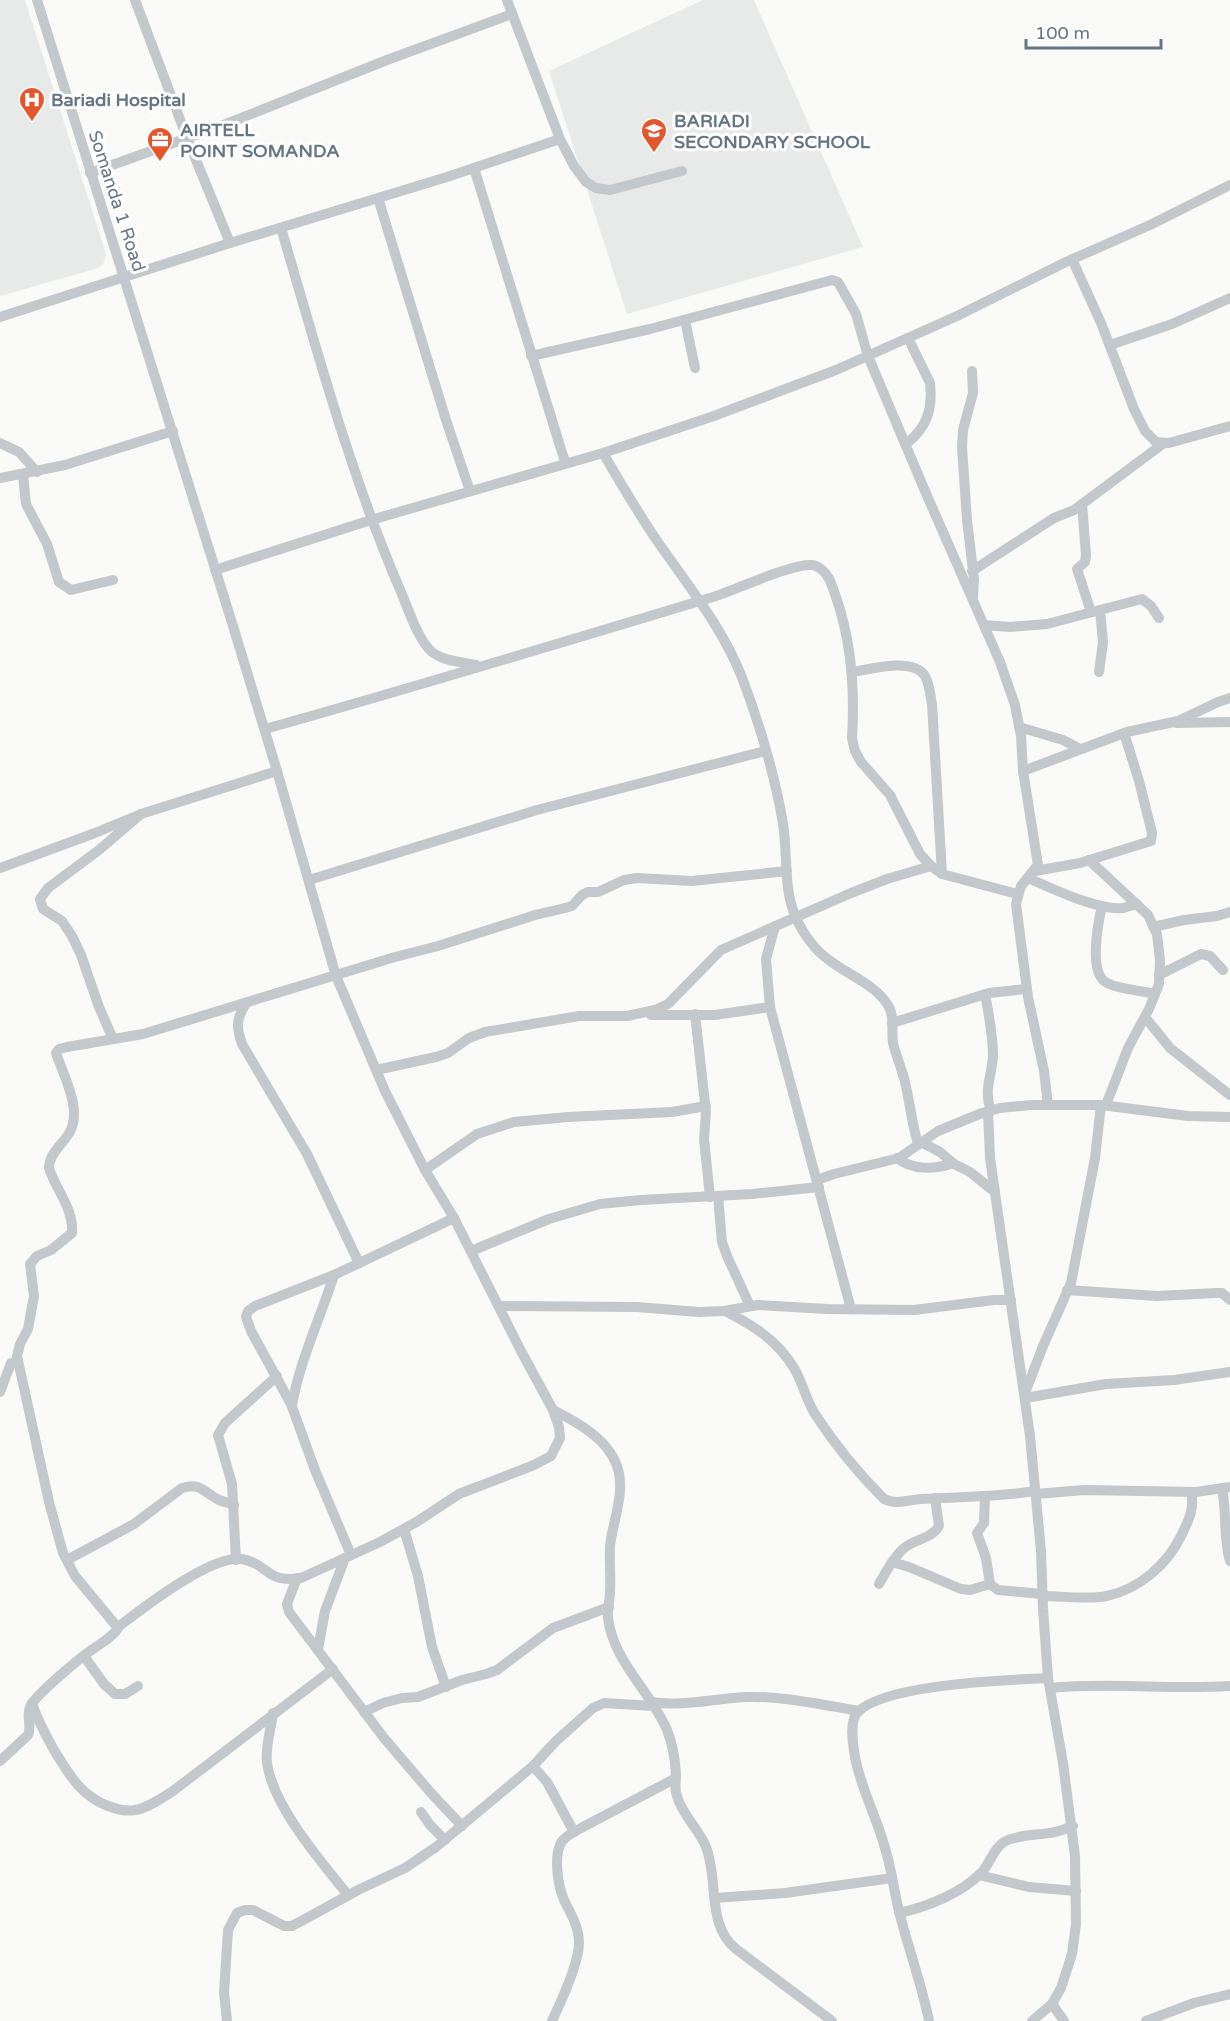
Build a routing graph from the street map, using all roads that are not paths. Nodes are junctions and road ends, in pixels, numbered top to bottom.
1 (37, 0) edge
2 (135, 0) edge
3 (507, 0) edge
4 (512, 14) junction
5 (187, 138) junction
6 (560, 139) junction
7 (474, 168) junction
8 (682, 171) dead end
9 (90, 173) junction
10 (1230, 185) edge
11 (378, 198) junction
12 (281, 228) junction
13 (230, 243) junction
14 (1072, 259) junction
15 (124, 277) junction
16 (1230, 298) edge
17 (0, 317) edge
18 (685, 320) junction
19 (908, 338) junction
20 (1110, 345) junction
21 (531, 356) junction
22 (868, 356) junction
23 (696, 368) dead end
24 (972, 371) dead end
25 (1230, 426) edge
26 (173, 431) junction
27 (0, 443) edge
28 (1164, 443) junction
29 (906, 444) junction
30 (603, 453) junction
31 (565, 462) junction
32 (37, 472) junction
33 (23, 475) junction
34 (0, 478) edge
35 (470, 491) junction
36 (1082, 504) junction
37 (1062, 515) junction
38 (371, 520) junction
39 (1084, 529) junction
40 (215, 570) junction
41 (972, 571) junction
42 (112, 580) dead end
43 (973, 598) junction
44 (699, 601) junction
45 (1096, 611) junction
46 (1159, 618) dead end
47 (984, 625) junction
48 (478, 666) junction
49 (853, 672) junction
50 (1099, 672) dead end
51 (1230, 698) edge
52 (1230, 722) edge
53 (1172, 723) junction
54 (1019, 727) junction
55 (265, 729) junction
56 (1124, 733) junction
57 (1080, 749) junction
58 (765, 751) junction
59 (277, 771) junction
60 (1023, 771) junction
61 (141, 814) junction
62 (1089, 860) junction
63 (931, 866) junction
64 (0, 868) edge
65 (787, 871) junction
66 (942, 874) junction
67 (1032, 874) junction
68 (309, 880) junction
69 (1017, 894) junction
70 (1137, 904) junction
71 (1102, 906) junction
72 (1230, 912) edge
73 (796, 918) junction
74 (775, 927) junction
75 (1153, 927) junction
76 (1223, 969) dead end
77 (336, 975) junction
78 (1159, 975) junction
79 (1026, 989) junction
80 (985, 994) junction
81 (1155, 994) junction
82 (247, 1002) junction
83 (770, 1007) junction
84 (695, 1014) junction
85 (627, 1016) junction
86 (1145, 1017) junction
87 (892, 1023) junction
88 (113, 1039) junction
89 (376, 1070) junction
90 (1230, 1095) edge
91 (1048, 1105) junction
92 (1104, 1105) junction
93 (706, 1106) junction
94 (989, 1111) junction
95 (1230, 1117) edge
96 (919, 1143) junction
97 (897, 1158) junction
98 (953, 1163) junction
99 (426, 1170) junction
100 (818, 1183) junction
101 (995, 1192) junction
102 (714, 1197) junction
103 (454, 1218) junction
104 (471, 1251) junction
105 (359, 1263) junction
106 (334, 1275) junction
107 (1067, 1290) junction
108 (1011, 1300) junction
109 (1230, 1300) edge
110 (499, 1306) junction
111 (750, 1306) junction
112 (851, 1309) junction
113 (724, 1311) junction
114 (14, 1361) junction
115 (0, 1369) edge
116 (1230, 1372) edge
117 (277, 1376) junction
118 (0, 1392) edge
119 (1025, 1396) junction
120 (292, 1406) junction
121 (553, 1410) junction
122 (1226, 1487) edge
123 (1191, 1492) junction
124 (1036, 1493) junction
125 (985, 1496) junction
126 (935, 1498) junction
127 (234, 1505) junction
128 (404, 1529) junction
129 (348, 1556) junction
130 (67, 1560) junction
131 (236, 1560) junction
132 (1230, 1561) edge
133 (892, 1562) junction
134 (297, 1578) junction
135 (879, 1584) dead end
136 (990, 1584) junction
137 (1042, 1595) junction
138 (609, 1607) junction
139 (118, 1627) junction
140 (318, 1649) junction
141 (84, 1656) junction
142 (333, 1669) junction
143 (1049, 1683) junction
144 (138, 1686) dead end
145 (1230, 1686) edge
146 (446, 1687) junction
147 (32, 1703) junction
148 (652, 1704) junction
149 (859, 1711) junction
150 (364, 1712) junction
151 (273, 1713) junction
152 (0, 1761) edge
153 (533, 1766) junction
154 (676, 1778) junction
155 (421, 1812) dead end
156 (462, 1826) junction
157 (1073, 1826) junction
158 (574, 1832) junction
159 (445, 1840) junction
160 (979, 1875) junction
161 (892, 1878) junction
162 (1076, 1891) junction
163 (348, 1895) junction
164 (715, 1898) junction
165 (899, 1913) junction
166 (1230, 1994) edge
167 (1052, 2004) junction
168 (227, 2021) edge
169 (552, 2021) edge
170 (832, 2021) edge
171 (929, 2021) edge
172 (1032, 2021) edge
173 (1064, 2021) edge
174 (1146, 2021) edge

1 - 9 street, Somanda 1 Road
2 - 5 street
3 - 4 street
4 - 5 street
4 - 6 street
5 - 9 street
5 - 13 street
6 - 7 street
6 - 8 street
7 - 11 street
7 - 21 street
9 - 15 street, Somanda 1 Road
10 - 14 street
11 - 12 street
11 - 35 street
12 - 13 street
12 - 38 street
13 - 15 street
14 - 19 street
14 - 20 street
15 - 17 street
15 - 26 street, Somanda 1 Road
16 - 20 street
18 - 21 street
18 - 22 street
18 - 23 street
19 - 22 street
19 - 29 street
20 - 28 street
21 - 31 street
22 - 29 street
22 - 30 street
24 - 41 street
25 - 28 street
26 - 32 street
26 - 40 street, Somanda 1 Road
27 - 32 street
28 - 36 street
29 - 43 street
30 - 31 street
30 - 44 street
31 - 35 street
32 - 33 street
33 - 34 street
33 - 42 street
35 - 38 street
36 - 37 street
36 - 39 street
37 - 39 street
37 - 41 street
38 - 40 street
38 - 48 street
39 - 45 street
40 - 55 street, Somanda 1 Road
41 - 43 street
43 - 47 street
44 - 48 street
44 - 49 street
44 - 58 street
45 - 46 street
45 - 47 street
45 - 50 street
47 - 54 street
48 - 55 street
49 - 63 street
49 - 66 street
51 - 53 street
52 - 53 street
53 - 56 street
54 - 57 street
54 - 60 street
55 - 59 street, Somanda 1 Road
56 - 57 street
56 - 62 street
57 - 60 street
58 - 65 street
58 - 68 street
59 - 61 street
59 - 68 street, Somanda 1 Road
60 - 67 street
61 - 64 street
61 - 88 street
62 - 67 street
62 - 70 street
63 - 66 street
63 - 73 street
65 - 73 street
65 - 77 street
66 - 69 street
67 - 69 street
67 - 71 street
68 - 77 street, Somanda 1 Road
69 - 79 street
70 - 71 street
70 - 75 street
71 - 81 street
72 - 75 street
73 - 74 street
73 - 87 street
74 - 83 street
74 - 85 street
75 - 78 street
76 - 78 street
77 - 82 street
77 - 89 street, Somanda 1 Road
78 - 81 street
79 - 80 street
79 - 91 street
80 - 87 street
80 - 94 street
81 - 86 street
82 - 88 street
82 - 105 street
83 - 84 street
83 - 100 street
84 - 85 street
84 - 93 street
85 - 89 street
86 - 90 street
86 - 92 street
87 - 96 street
88 - 114 street
89 - 99 street, Somanda 1 Road
91 - 92 street
91 - 94 street
92 - 95 street
92 - 107 street
93 - 99 street
93 - 102 street
94 - 96 street
94 - 101 street
96 - 97 street
96 - 98 street
97 - 98 street
97 - 100 street
98 - 101 street
99 - 103 street, Somanda 1 Road
100 - 102 street
100 - 112 street
101 - 108 street
102 - 104 street
102 - 111 street
103 - 104 street, Somanda 1 Road
103 - 105 street
104 - 110 street, Somanda 1 Road
105 - 106 street
106 - 117 street
106 - 120 street
107 - 109 street
107 - 119 street
108 - 112 street
108 - 119 street
110 - 113 street
110 - 121 street, Somanda 1 Road
111 - 112 street
111 - 113 street
113 - 126 street
114 - 115 street
114 - 118 street
114 - 130 street
116 - 119 street
117 - 120 street
117 - 127 street
119 - 124 street
120 - 129 street
121 - 128 street, Somanda 1 Road
121 - 138 street
122 - 123 street
122 - 132 street
123 - 124 street
123 - 137 street
124 - 125 street
124 - 137 street
125 - 126 street
125 - 136 street
126 - 133 street
127 - 130 street
127 - 131 street
128 - 129 street, Somanda 1 Road
128 - 146 street
129 - 134 street, Somanda 1 Road
129 - 140 street
130 - 139 street
131 - 134 street
131 - 139 street
133 - 135 street
133 - 136 street
134 - 140 street
136 - 137 street
137 - 143 street
138 - 146 street
138 - 148 street
139 - 141 street
140 - 142 street
141 - 144 street
141 - 147 street
142 - 150 street
142 - 151 street
143 - 145 street
143 - 149 street
143 - 157 street
146 - 150 street
147 - 151 street
147 - 152 street
148 - 149 street
148 - 153 street
148 - 154 street
149 - 161 street
150 - 156 street
151 - 163 street
153 - 156 street
153 - 158 street
154 - 158 street
154 - 164 street
155 - 159 street
156 - 159 street
157 - 160 street
157 - 162 street
158 - 169 street
159 - 163 street
160 - 162 street
160 - 165 street
161 - 164 street
161 - 165 street
162 - 167 street
163 - 168 street
164 - 170 street
165 - 171 street
166 - 174 street
167 - 172 street
167 - 173 street

